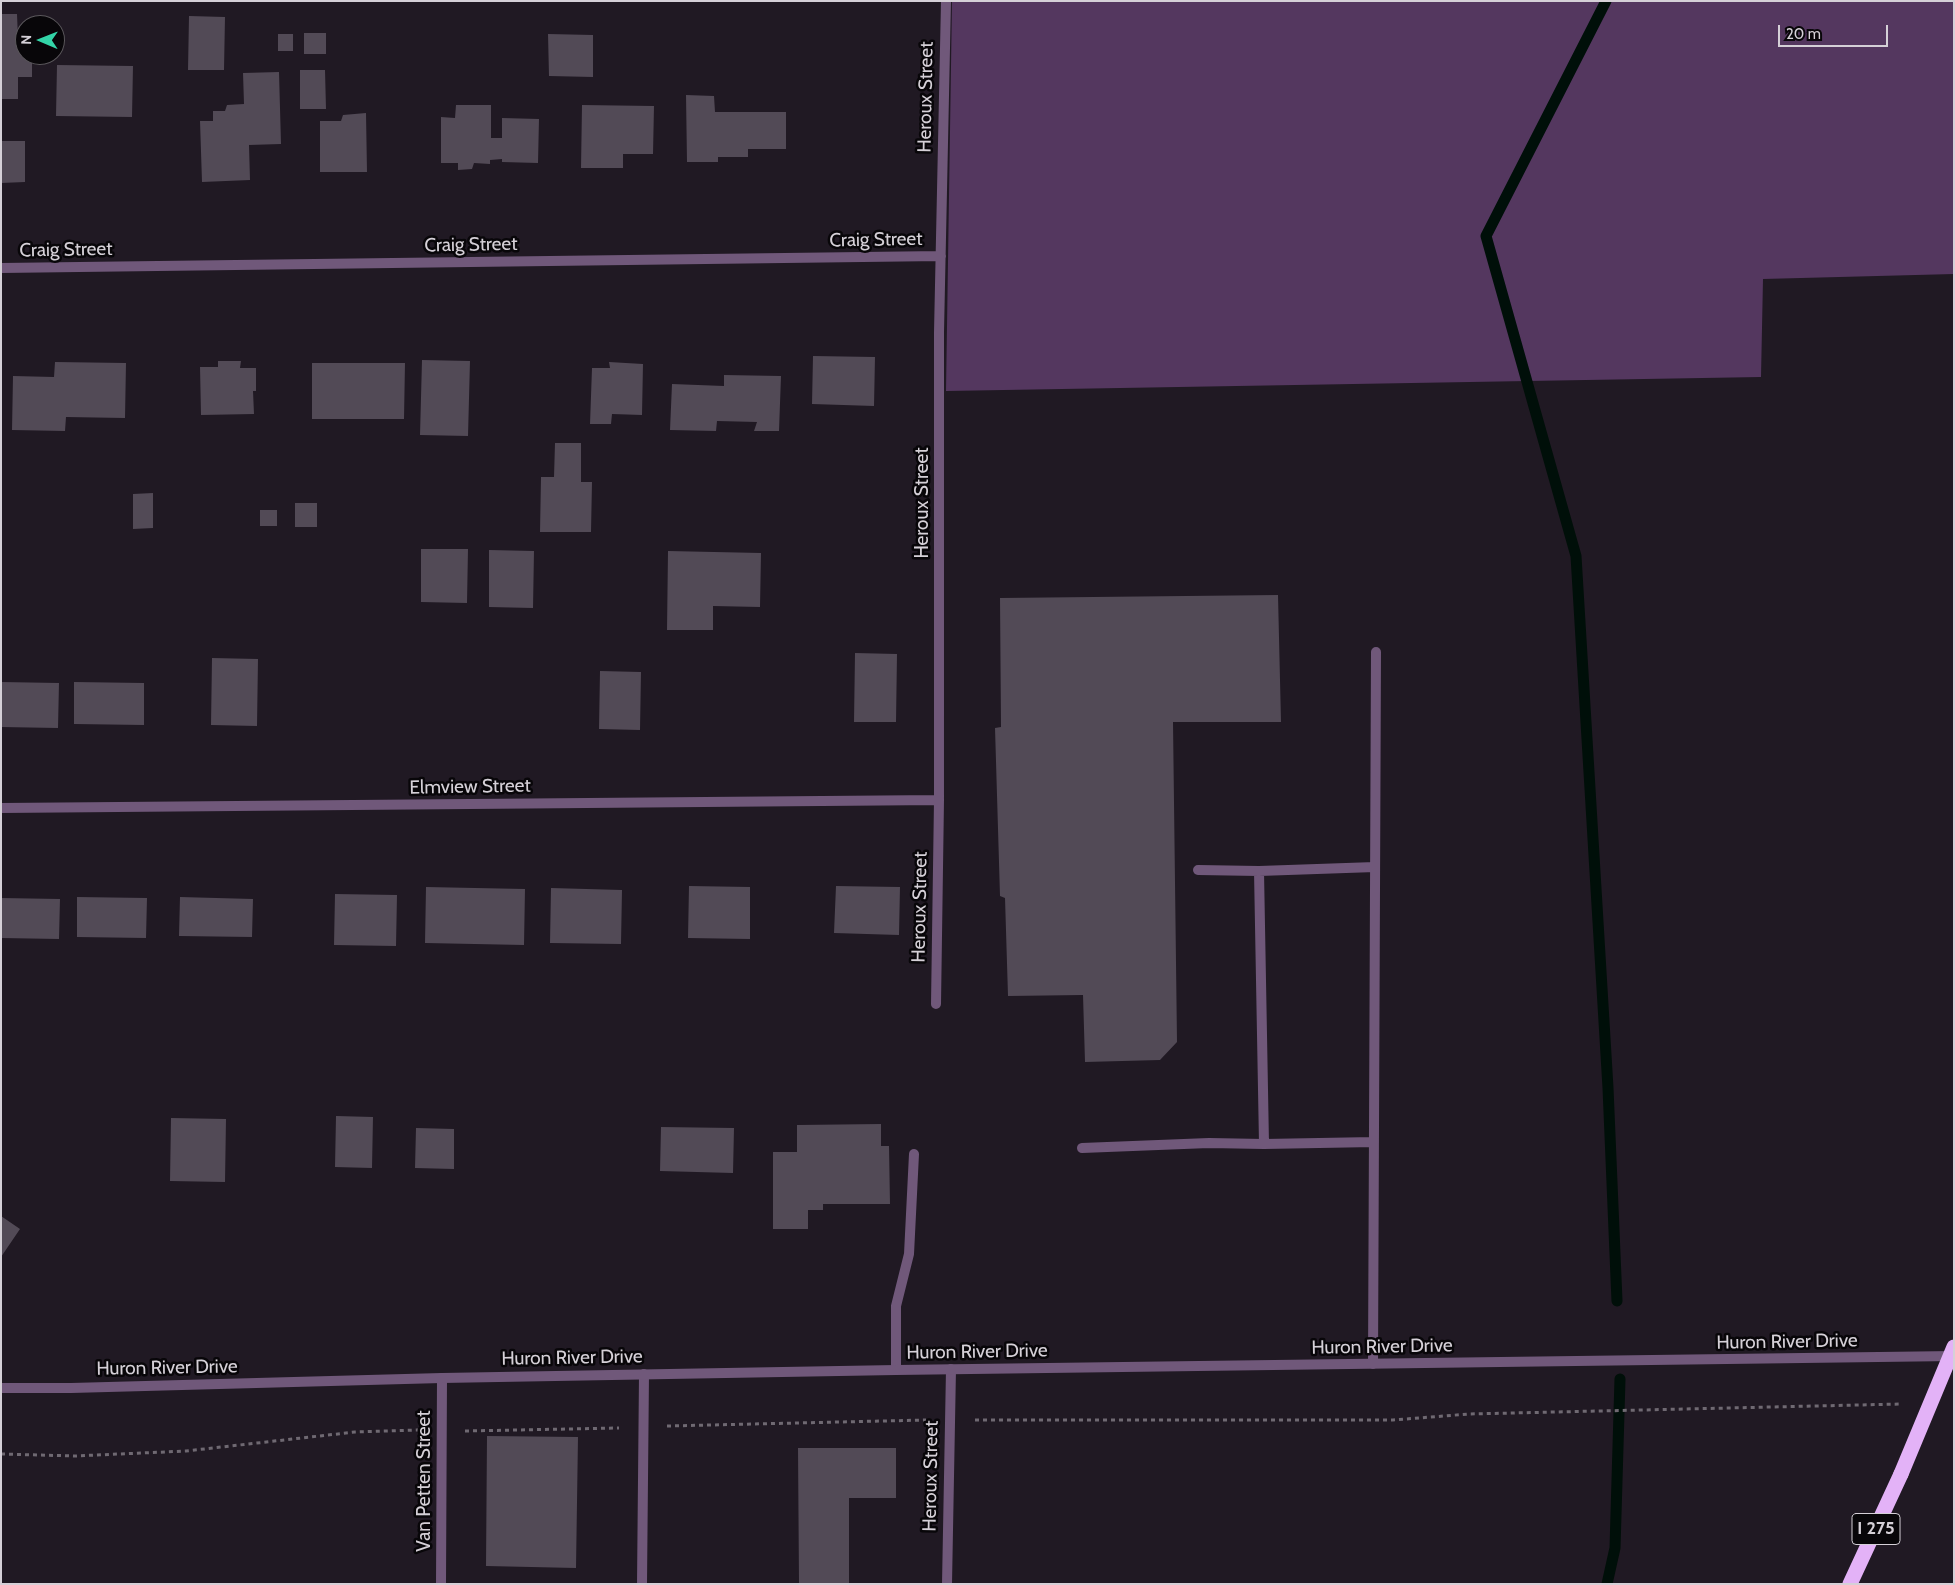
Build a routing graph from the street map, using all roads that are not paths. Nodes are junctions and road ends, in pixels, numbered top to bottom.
1 (946, 1) edge
2 (941, 256) junction
3 (1, 268) edge
4 (1376, 652) dead end
5 (939, 800) junction
6 (1, 808) edge
7 (1375, 867) junction
8 (1198, 870) dead end
9 (1260, 871) junction
10 (936, 1004) dead end
11 (1374, 1142) junction
12 (1264, 1144) junction
13 (1082, 1148) dead end
14 (914, 1154) dead end
15 (1954, 1347) edge
16 (1954, 1356) edge
17 (1373, 1364) junction
18 (950, 1369) junction
19 (896, 1370) junction
20 (644, 1374) junction
21 (442, 1378) junction
22 (1, 1388) edge
23 (441, 1584) edge
24 (642, 1584) edge
25 (947, 1584) edge
26 (1850, 1584) edge

1 - 2 street, Heroux Street
2 - 3 street, Craig Street
2 - 5 street, Heroux Street
4 - 7 street
5 - 6 street, Elmview Street
5 - 10 street, Heroux Street
7 - 9 street
7 - 11 street
8 - 9 street
9 - 12 street
11 - 12 street
11 - 17 street
12 - 13 street
14 - 19 street
15 - 26 highway, I 275, bridge
16 - 17 street, Huron River Drive
17 - 18 street, Huron River Drive
18 - 19 street, Huron River Drive
18 - 25 street, Heroux Street
19 - 20 street, Huron River Drive
20 - 21 street, Huron River Drive
20 - 24 street
21 - 22 street, Huron River Drive
21 - 23 street, Van Petten Street

